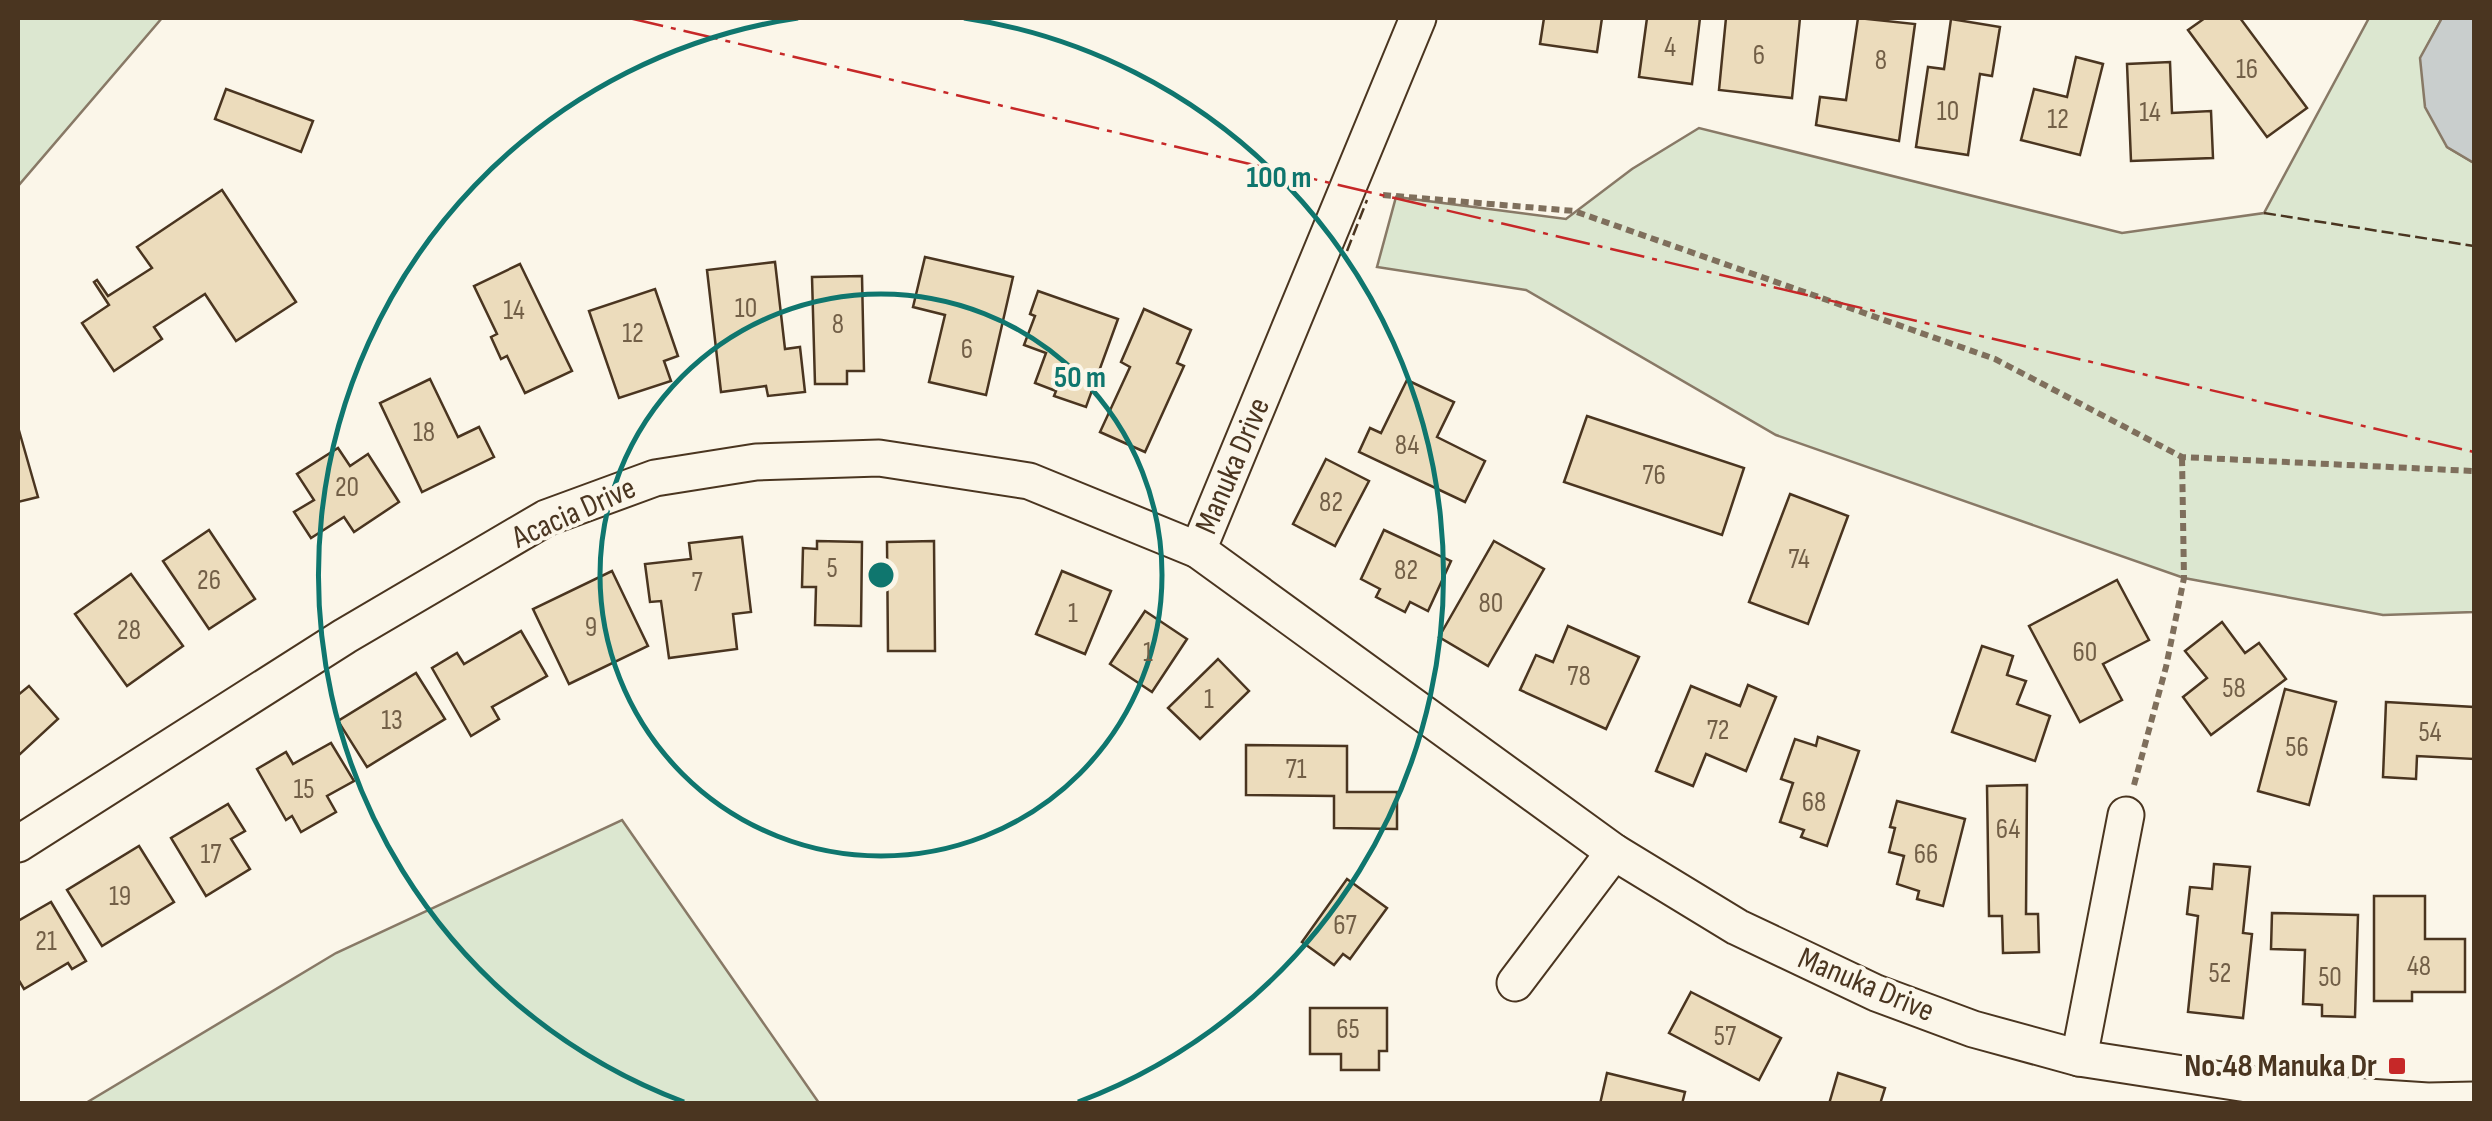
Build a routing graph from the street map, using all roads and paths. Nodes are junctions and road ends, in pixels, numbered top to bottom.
1 (1418, 18) edge
2 (1347, 192) junction
3 (2182, 458) junction
4 (2474, 471) edge
5 (1198, 550) junction
6 (2126, 815) joint
7 (18, 844) edge
8 (1614, 852) junction
9 (1515, 982) dead end
10 (2078, 1058) junction
11 (2474, 1100) edge

1 - 2 street, Manuka Drive
2 - 3 path
2 - 5 street, Manuka Drive
3 - 4 path
3 - 6 path
5 - 7 street, Acacia Drive
5 - 8 street, Manuka Drive
6 - 10 street
8 - 9 street
8 - 10 street, Manuka Drive
10 - 11 street, Manuka Drive

